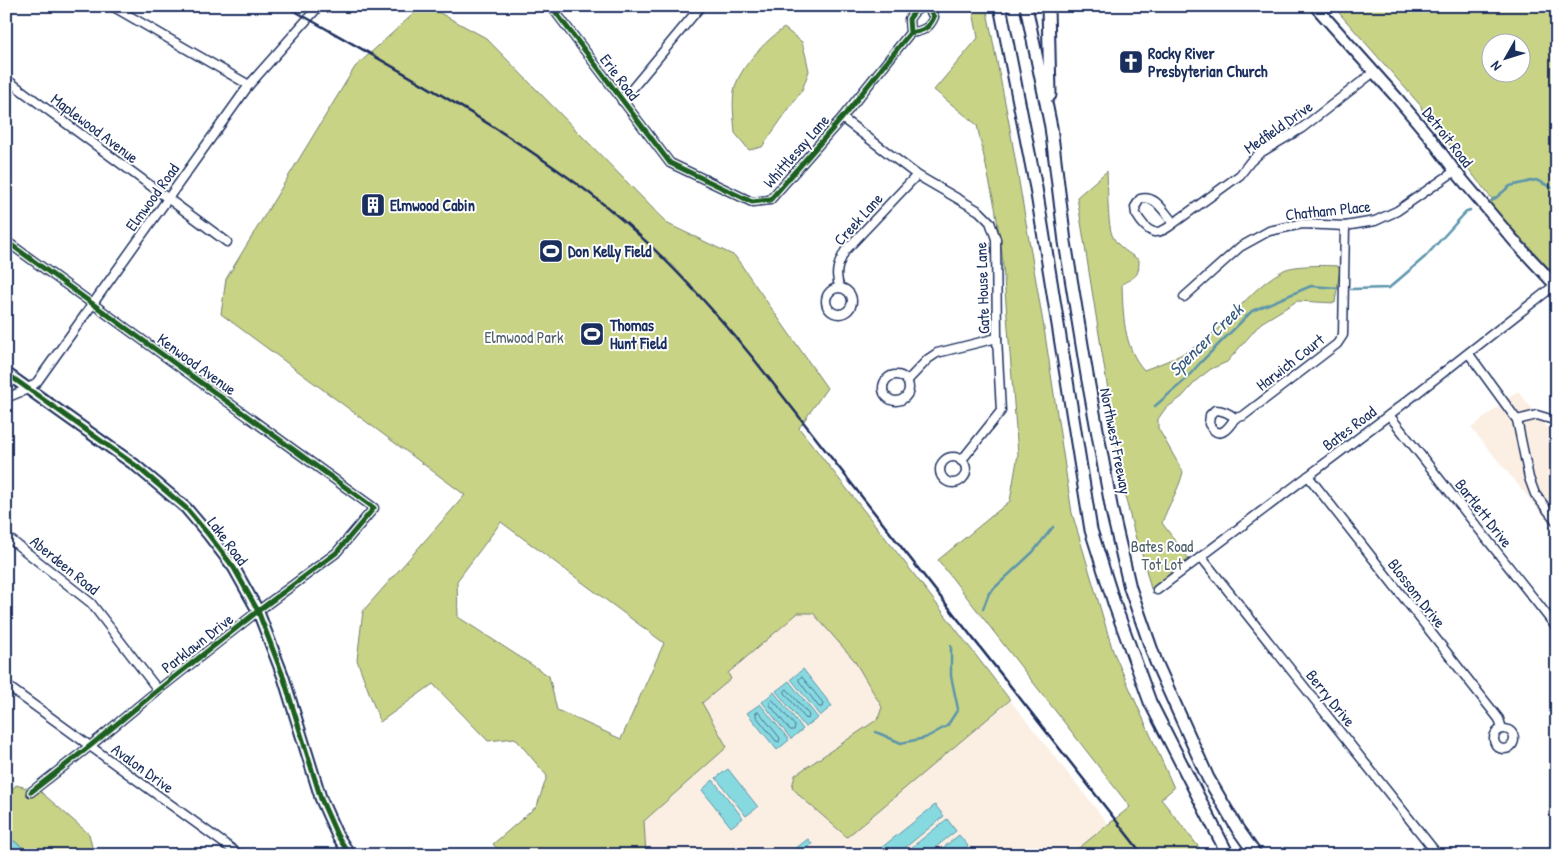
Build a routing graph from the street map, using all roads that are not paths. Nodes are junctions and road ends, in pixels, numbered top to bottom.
1 (112, 6) edge
2 (319, 6) edge
3 (551, 6) edge
4 (701, 6) edge
5 (1000, 6) edge
6 (1026, 6) edge
7 (1048, 6) edge
8 (1315, 6) edge
9 (910, 33) dead end
10 (1374, 72) junction
11 (6, 79) edge
12 (249, 85) junction
13 (622, 101) junction
14 (842, 118) junction
15 (1051, 127) junction
16 (670, 163) joint
17 (1455, 171) junction
18 (917, 175) junction
19 (168, 199) junction
20 (1174, 223) junction
21 (1345, 226) junction
22 (6, 241) edge
23 (227, 242) dead end
24 (1556, 286) edge
25 (840, 288) dead end
26 (1184, 297) dead end
27 (92, 303) junction
28 (997, 338) junction
29 (1469, 354) junction
30 (6, 373) edge
31 (907, 381) dead end
32 (28, 389) junction
33 (6, 398) edge
34 (1390, 415) junction
35 (1235, 418) dead end
36 (1517, 420) junction
37 (1557, 421) edge
38 (961, 461) dead end
39 (1308, 476) junction
40 (374, 508) joint
41 (1557, 522) edge
42 (6, 536) edge
43 (1202, 558) junction
44 (1157, 590) dead end
45 (258, 611) junction
46 (1557, 628) edge
47 (6, 685) edge
48 (158, 690) junction
49 (1502, 729) dead end
50 (90, 746) junction
51 (30, 792) dead end
52 (240, 855) edge
53 (350, 855) edge
54 (1228, 855) edge
55 (1256, 855) edge
56 (1438, 855) edge

1 - 12 street
2 - 12 street, Elmwood Road
3 - 13 street, Erie Road
4 - 13 street
5 - 54 highway
6 - 15 highway, Northwest Freeway
7 - 15 highway
8 - 10 main road, Detroit Road
9 - 14 street, Whittlesay Lane
10 - 17 main road, Detroit Road
10 - 20 street, Medfield Drive
11 - 19 street, Maplewood Avenue
12 - 19 street, Elmwood Road
13 - 16 street, Erie Road
14 - 16 street, Whittlesay Lane
14 - 18 street, Gate House Lane
15 - 55 highway, Northwest Freeway
17 - 21 street, Chatham Place
17 - 24 main road, Detroit Road
18 - 25 street, Creek Lane
18 - 28 street, Gate House Lane
19 - 23 street, Maplewood Avenue
19 - 27 street, Elmwood Road
20 - 20 street, Medfield Drive
21 - 26 street, Chatham Place
21 - 35 street, Harwich Court
22 - 27 street, Kenwood Avenue
24 - 29 street, Bates Road
27 - 32 street, Elmwood Road
27 - 40 street, Kenwood Avenue
28 - 31 street
28 - 38 street, Gate House Lane
29 - 34 street, Bates Road
29 - 36 street
30 - 32 main road, Lake Road
32 - 33 street, Elmwood Road
32 - 45 main road, Lake Road
34 - 39 street, Bates Road
34 - 46 street, Bartlett Drive
36 - 37 street
36 - 41 street
39 - 43 street, Bates Road
39 - 49 street, Blossom Drive
40 - 45 street, Parklawn Drive
42 - 48 street, Aberdeen Road
43 - 44 street, Bates Road
43 - 56 street, Berry Drive
45 - 48 street, Parklawn Drive
45 - 53 main road, Lake Road
47 - 50 street, Avalon Drive
48 - 50 street, Parklawn Drive
50 - 51 street, Parklawn Drive
50 - 52 street, Avalon Drive

